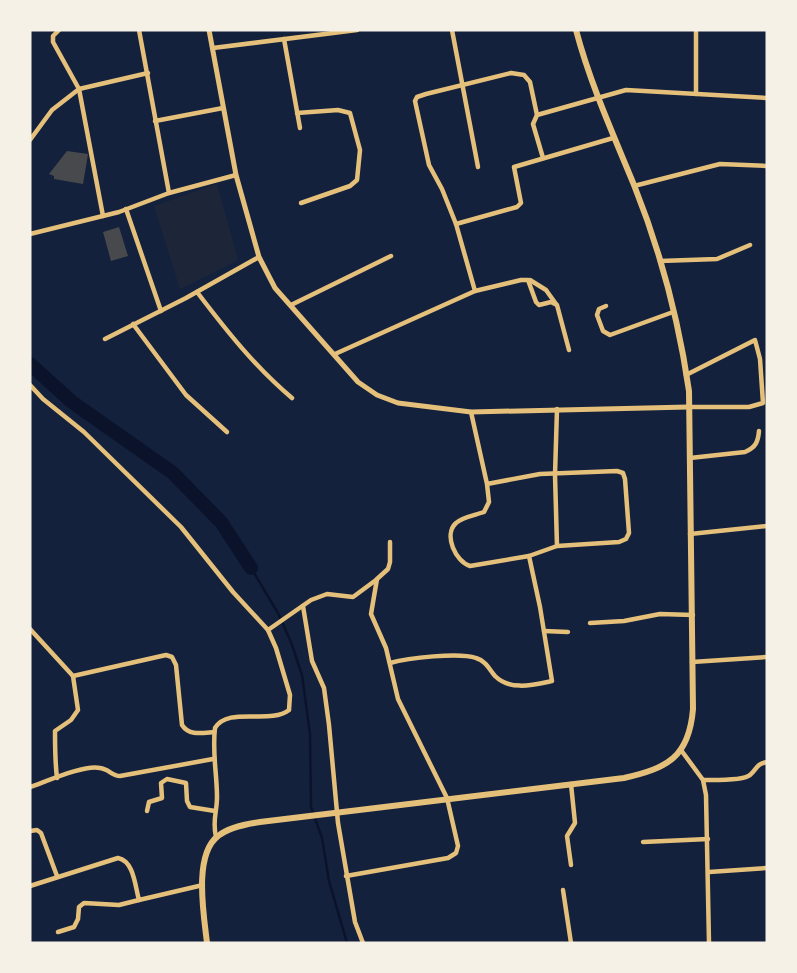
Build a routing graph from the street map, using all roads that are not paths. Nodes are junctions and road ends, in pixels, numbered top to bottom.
1 (59, 30) edge
2 (139, 30) edge
3 (209, 30) edge
4 (357, 30) edge
5 (452, 30) edge
6 (576, 30) edge
7 (696, 30) edge
8 (337, 31) edge
9 (285, 39) junction
10 (213, 48) junction
11 (148, 72) junction
12 (464, 86) junction
13 (79, 89) junction
14 (696, 94) junction
15 (598, 97) junction
16 (767, 98) edge
17 (223, 108) junction
18 (297, 113) junction
19 (537, 115) junction
20 (155, 121) junction
21 (300, 128) dead end
22 (613, 138) junction
23 (30, 140) edge
24 (543, 158) junction
25 (767, 166) edge
26 (478, 167) dead end
27 (236, 175) junction
28 (634, 186) junction
29 (169, 193) junction
30 (301, 203) dead end
31 (126, 209) junction
32 (103, 216) junction
33 (456, 224) junction
34 (30, 234) edge
35 (750, 245) dead end
36 (391, 256) dead end
37 (259, 257) junction
38 (659, 261) junction
39 (528, 279) junction
40 (475, 291) junction
41 (197, 292) junction
42 (291, 305) junction
43 (557, 305) junction
44 (606, 306) dead end
45 (161, 310) junction
46 (673, 312) junction
47 (133, 324) junction
48 (105, 339) dead end
49 (569, 349) dead end
50 (335, 354) junction
51 (686, 375) junction
52 (30, 385) edge
53 (292, 398) dead end
54 (688, 407) junction
55 (557, 408) junction
56 (471, 412) junction
57 (759, 431) dead end
58 (227, 432) dead end
59 (689, 458) junction
60 (555, 475) junction
61 (487, 484) junction
62 (767, 526) edge
63 (690, 534) junction
64 (390, 542) dead end
65 (557, 546) junction
66 (529, 556) junction
67 (377, 579) junction
68 (303, 606) junction
69 (692, 615) junction
70 (590, 623) dead end
71 (30, 629) edge
72 (268, 630) junction
73 (544, 631) junction
74 (568, 632) dead end
75 (767, 657) edge
76 (692, 662) junction
77 (390, 663) junction
78 (73, 676) junction
79 (214, 732) junction
80 (681, 750) junction
81 (213, 759) junction
82 (767, 762) edge
83 (57, 778) junction
84 (703, 780) junction
85 (572, 784) junction
86 (30, 787) edge
87 (447, 798) junction
88 (148, 811) dead end
89 (215, 811) junction
90 (30, 831) edge
91 (216, 837) junction
92 (708, 839) junction
93 (643, 842) dead end
94 (571, 865) dead end
95 (767, 868) edge
96 (709, 872) junction
97 (57, 876) junction
98 (346, 876) junction
99 (203, 885) junction
100 (30, 886) edge
101 (563, 890) dead end
102 (139, 900) junction
103 (58, 932) dead end
104 (207, 943) edge
105 (363, 943) edge
106 (570, 943) edge
107 (709, 943) edge

1 - 13 street
2 - 11 street
3 - 10 street
4 - 8 street
5 - 12 street
6 - 15 main road
7 - 14 street
8 - 9 street
9 - 10 street
9 - 18 street
10 - 17 street
11 - 13 street
11 - 20 street
12 - 19 street
12 - 26 street
12 - 33 street
13 - 23 street
13 - 32 street
14 - 15 street
14 - 16 street
15 - 19 street
15 - 22 main road
17 - 20 street
17 - 27 street
18 - 21 street
18 - 30 street
19 - 24 street
20 - 29 street
22 - 24 street
22 - 28 main road
24 - 33 street
25 - 28 street
27 - 29 street
27 - 37 street
28 - 38 main road
29 - 31 street
31 - 32 street
31 - 45 street
32 - 34 street
33 - 40 street
35 - 38 street
36 - 42 street
37 - 41 street
37 - 42 street
38 - 46 main road
39 - 40 street
39 - 43 street
39 - 43 street
40 - 50 street
41 - 45 street
41 - 53 street
42 - 50 street
43 - 49 street
44 - 46 street
45 - 47 street
46 - 51 main road
47 - 48 street
47 - 58 street
50 - 56 street
51 - 54 main road
51 - 54 street
52 - 72 street
54 - 55 street
54 - 59 main road
55 - 56 street
55 - 60 street
56 - 61 street
57 - 59 street
59 - 63 main road
60 - 61 street
60 - 65 street
60 - 65 street
61 - 66 street
62 - 63 street
63 - 69 main road
64 - 67 street
65 - 66 street
66 - 73 street
67 - 68 street
67 - 77 street
68 - 72 street
68 - 98 street
69 - 70 street
69 - 76 main road
71 - 78 street
72 - 79 street
73 - 74 street
73 - 77 street
75 - 76 street
76 - 80 main road
77 - 87 street
78 - 79 street
78 - 83 street
79 - 81 street
80 - 84 street
80 - 85 main road
81 - 83 street
81 - 89 street
82 - 84 street
83 - 86 street
84 - 92 street
85 - 87 main road
85 - 94 street
87 - 91 main road
87 - 98 street
88 - 89 street
89 - 91 street
90 - 97 street
91 - 99 main road
92 - 93 street
92 - 96 street
95 - 96 street
96 - 107 street
97 - 100 street
97 - 102 street
98 - 105 street
99 - 102 street
99 - 104 main road
101 - 106 street
102 - 103 street

